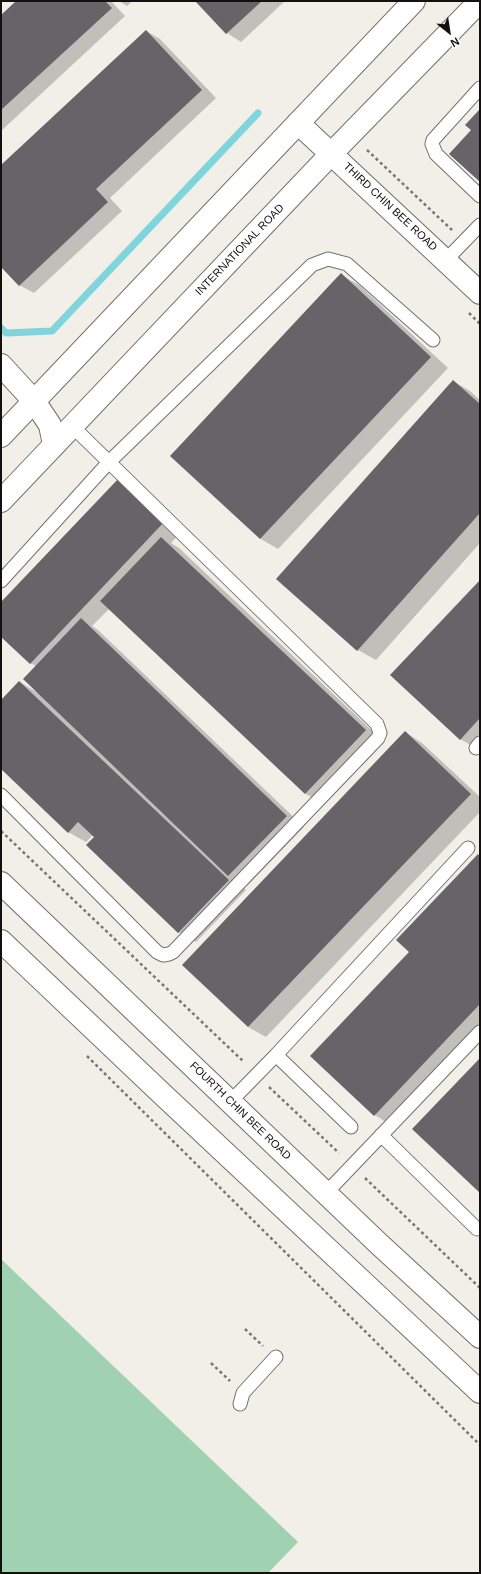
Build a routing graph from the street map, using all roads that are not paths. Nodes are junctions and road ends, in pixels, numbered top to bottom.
1 (414, 1) edge
2 (480, 1) edge
3 (480, 88) edge
4 (298, 123) junction
5 (332, 153) junction
6 (480, 196) edge
7 (480, 225) edge
8 (446, 260) junction
9 (480, 293) edge
10 (433, 340) dead end
11 (1, 365) edge
12 (34, 401) junction
13 (72, 426) junction
14 (1, 436) edge
15 (54, 445) junction
16 (109, 462) junction
17 (1, 501) edge
18 (1, 581) edge
19 (1, 795) edge
20 (468, 848) dead end
21 (1, 883) edge
22 (1, 941) edge
23 (480, 1032) edge
24 (276, 1055) junction
25 (230, 1102) junction
26 (351, 1127) dead end
27 (381, 1135) junction
28 (326, 1193) junction
29 (477, 1229) dead end
30 (480, 1337) edge
31 (276, 1358) road end
32 (480, 1392) edge
33 (242, 1399) road end

1 - 4 street
2 - 5 street, INTERNATIONAL ROAD
3 - 6 lane
4 - 5 street, THIRD CHIN BEE ROAD
4 - 12 street
5 - 8 street, THIRD CHIN BEE ROAD
5 - 13 street, INTERNATIONAL ROAD
7 - 8 lane
8 - 9 street, THIRD CHIN BEE ROAD
10 - 16 lane
11 - 12 street
12 - 14 street
12 - 15 street
13 - 15 street, INTERNATIONAL ROAD
13 - 16 lane
15 - 17 street, INTERNATIONAL ROAD
16 - 18 lane
16 - 19 lane
20 - 24 lane
21 - 25 street, FOURTH CHIN BEE ROAD
22 - 32 street
23 - 27 lane
24 - 25 lane
24 - 26 lane
25 - 28 street, FOURTH CHIN BEE ROAD
27 - 28 lane
27 - 29 lane
28 - 30 street, FOURTH CHIN BEE ROAD
31 - 33 lane

